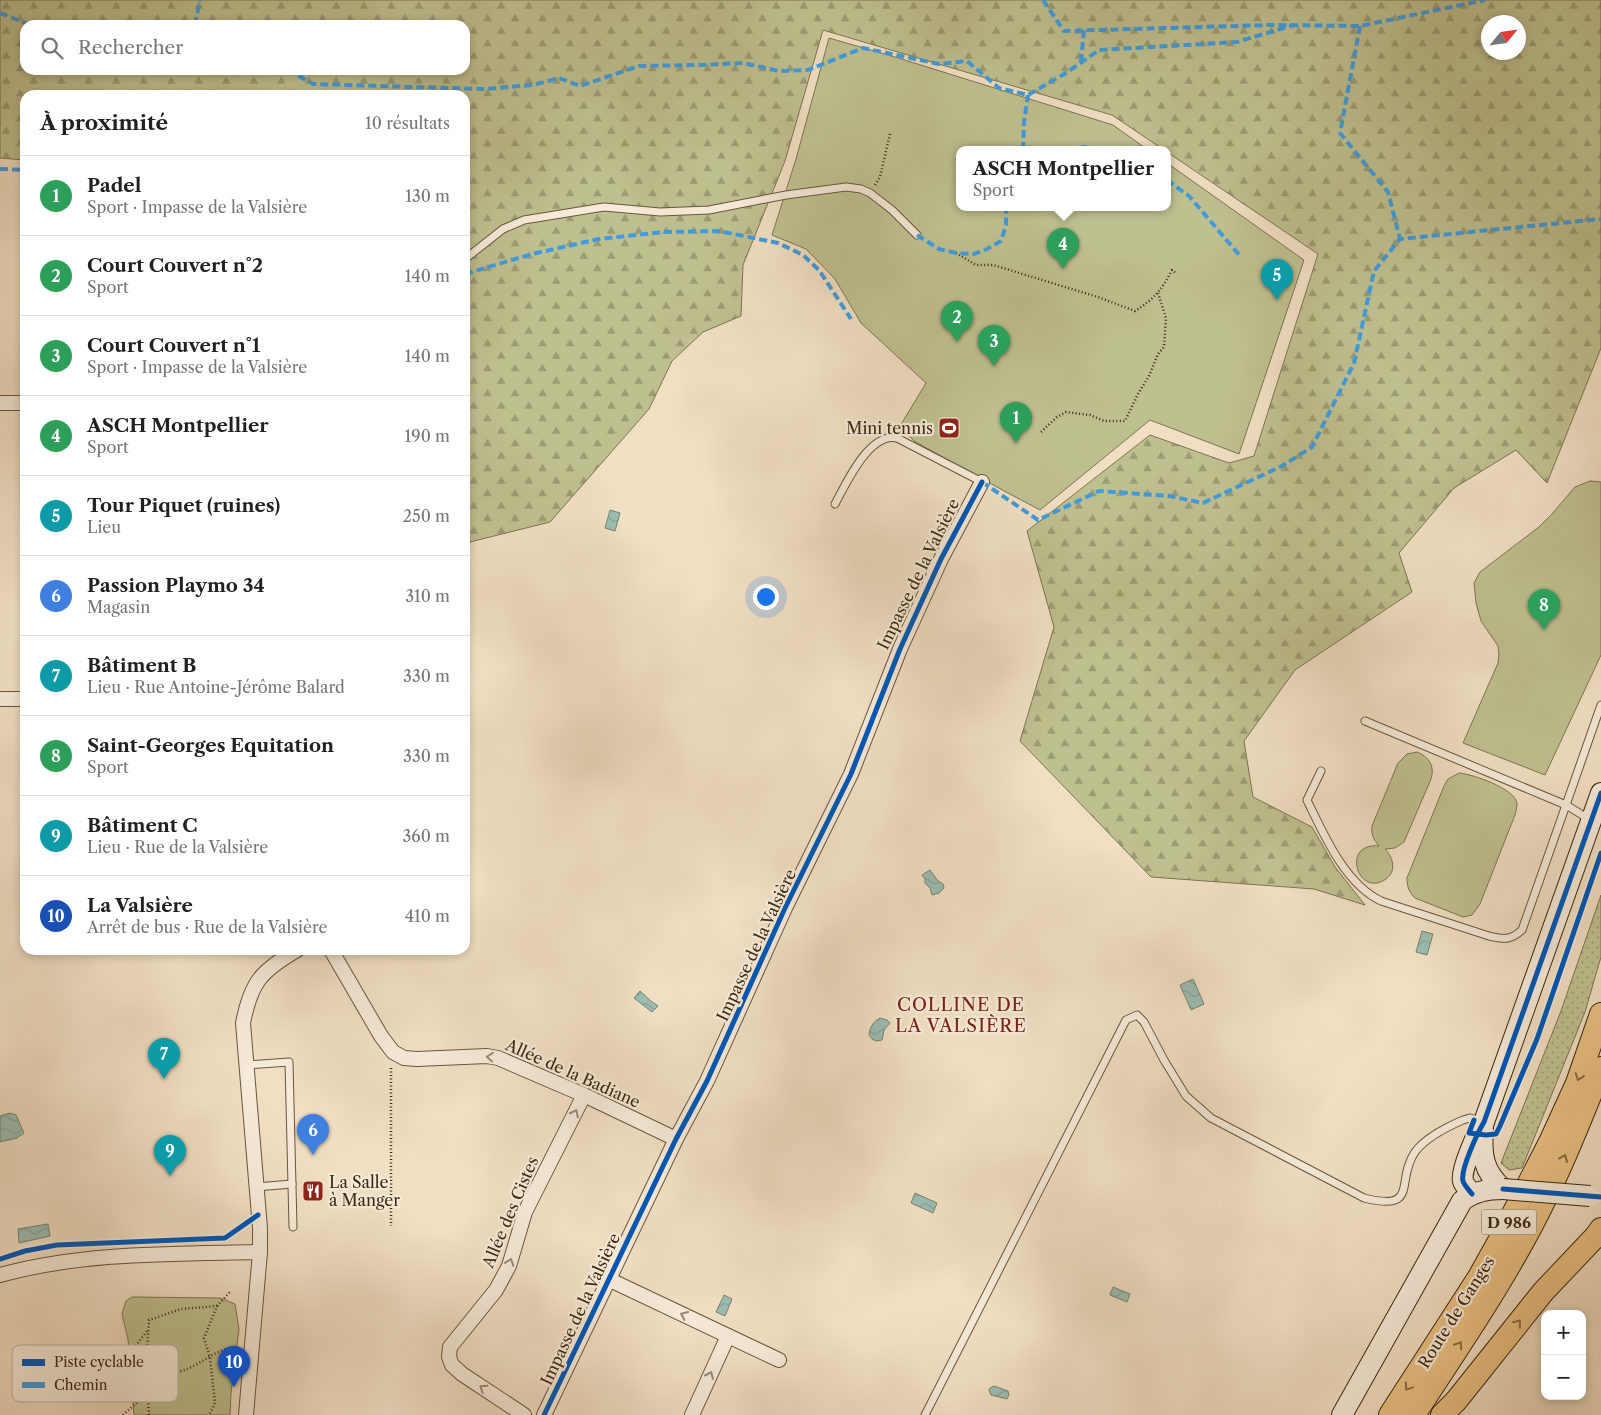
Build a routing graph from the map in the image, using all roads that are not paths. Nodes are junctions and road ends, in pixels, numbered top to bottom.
1 (917, 235) dead end
2 (470, 255) edge
3 (0, 403) edge
4 (20, 403) edge
5 (982, 482) joint
6 (836, 504) dead end
7 (0, 699) edge
8 (20, 699) edge
9 (1601, 705) edge
10 (1364, 721) dead end
11 (1321, 771) dead end
12 (1601, 793) edge
13 (1566, 805) junction
14 (1592, 821) junction
15 (290, 955) edge
16 (334, 955) edge
17 (1601, 1014) edge
18 (246, 1065) junction
19 (1601, 1068) edge
20 (584, 1095) junction
21 (1484, 1122) junction
22 (676, 1139) junction
23 (1486, 1168) junction
24 (292, 1184) junction
25 (256, 1187) junction
26 (1503, 1189) junction
27 (1476, 1193) junction
28 (1595, 1196) edge
29 (293, 1227) dead end
30 (1599, 1233) edge
31 (260, 1252) junction
32 (0, 1275) edge
33 (608, 1278) junction
34 (728, 1336) junction
35 (779, 1360) dead end
36 (246, 1415) edge
37 (524, 1415) edge
38 (544, 1415) edge
39 (692, 1415) edge
40 (925, 1415) edge
41 (1342, 1415) edge
42 (1390, 1415) edge
43 (1414, 1415) edge
44 (1442, 1415) edge

1 - 2 lane
3 - 4 street
5 - 6 lane
5 - 22 street, Impasse de la Valsière
7 - 8 street
9 - 13 lane
10 - 13 lane
11 - 13 lane
12 - 14 street
13 - 14 lane
14 - 21 street
15 - 18 street
20 -> 16 street, Allée de la Badiane
17 -> 42 main road, Route de Ganges / D 986
18 - 24 lane
18 - 25 street
43 -> 19 main road, Route de Ganges / D 986
20 - 22 street, Allée de la Badiane
37 -> 20 street, Allée des Cistes
21 - 23 street
21 - 27 street
21 - 40 lane
22 - 33 street, Impasse de la Valsière
23 - 26 street
23 - 27 street
24 - 25 lane
24 - 29 lane
25 - 31 street
26 - 27 street
26 - 28 street, bridge
27 - 41 street
44 -> 30 main road
31 - 32 street
31 - 36 street
34 -> 33 street
33 - 38 street, Impasse de la Valsière
34 - 35 street
39 -> 34 street

